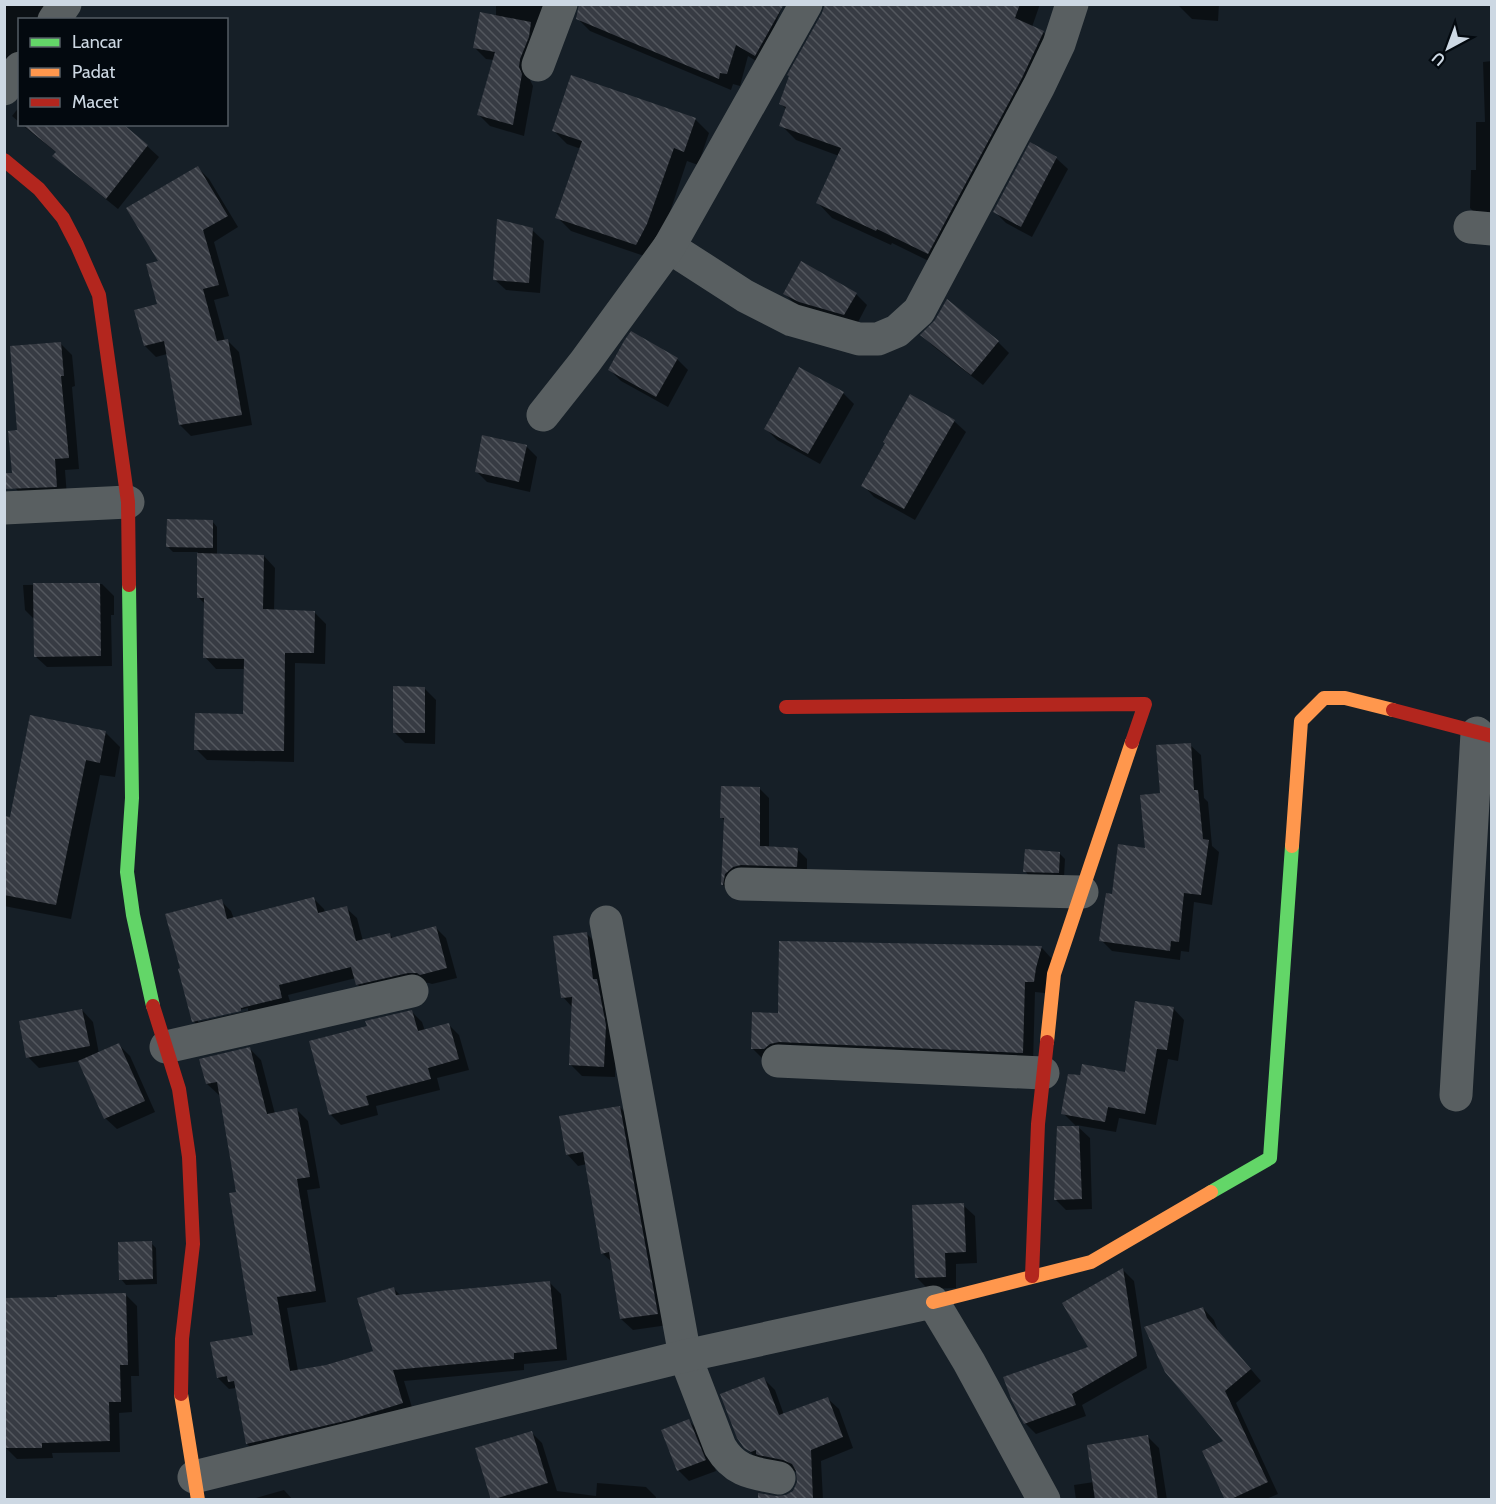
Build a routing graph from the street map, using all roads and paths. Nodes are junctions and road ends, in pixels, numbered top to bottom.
1 (65, 4) edge
2 (561, 4) edge
3 (806, 4) edge
4 (1072, 4) edge
5 (55, 18) edge
6 (538, 65) dead end
7 (18, 71) edge
8 (4, 89) edge
9 (4, 160) edge
10 (669, 247) junction
11 (543, 415) dead end
12 (128, 502) junction
13 (4, 508) edge
14 (786, 707) dead end
15 (1484, 735) edge
16 (741, 884) dead end
17 (1082, 892) junction
18 (606, 922) dead end
19 (412, 991) dead end
20 (166, 1047) junction
21 (778, 1061) dead end
22 (1043, 1073) junction
23 (1456, 1095) dead end
24 (1032, 1276) junction
25 (933, 1302) junction
26 (686, 1356) junction
27 (779, 1478) dead end
28 (196, 1489) edge
29 (1044, 1500) edge

1 - 5 street
2 - 6 street
3 - 10 street
4 - 10 street
7 - 8 street
9 - 12 street
10 - 11 street
12 - 13 street
12 - 20 street
14 - 17 street
15 - 23 street
15 - 24 street
16 - 17 street
17 - 22 street
18 - 26 street
19 - 20 street
20 - 28 street
21 - 22 street
22 - 24 street
24 - 25 street
25 - 26 street
25 - 29 street
26 - 27 street
26 - 28 street

